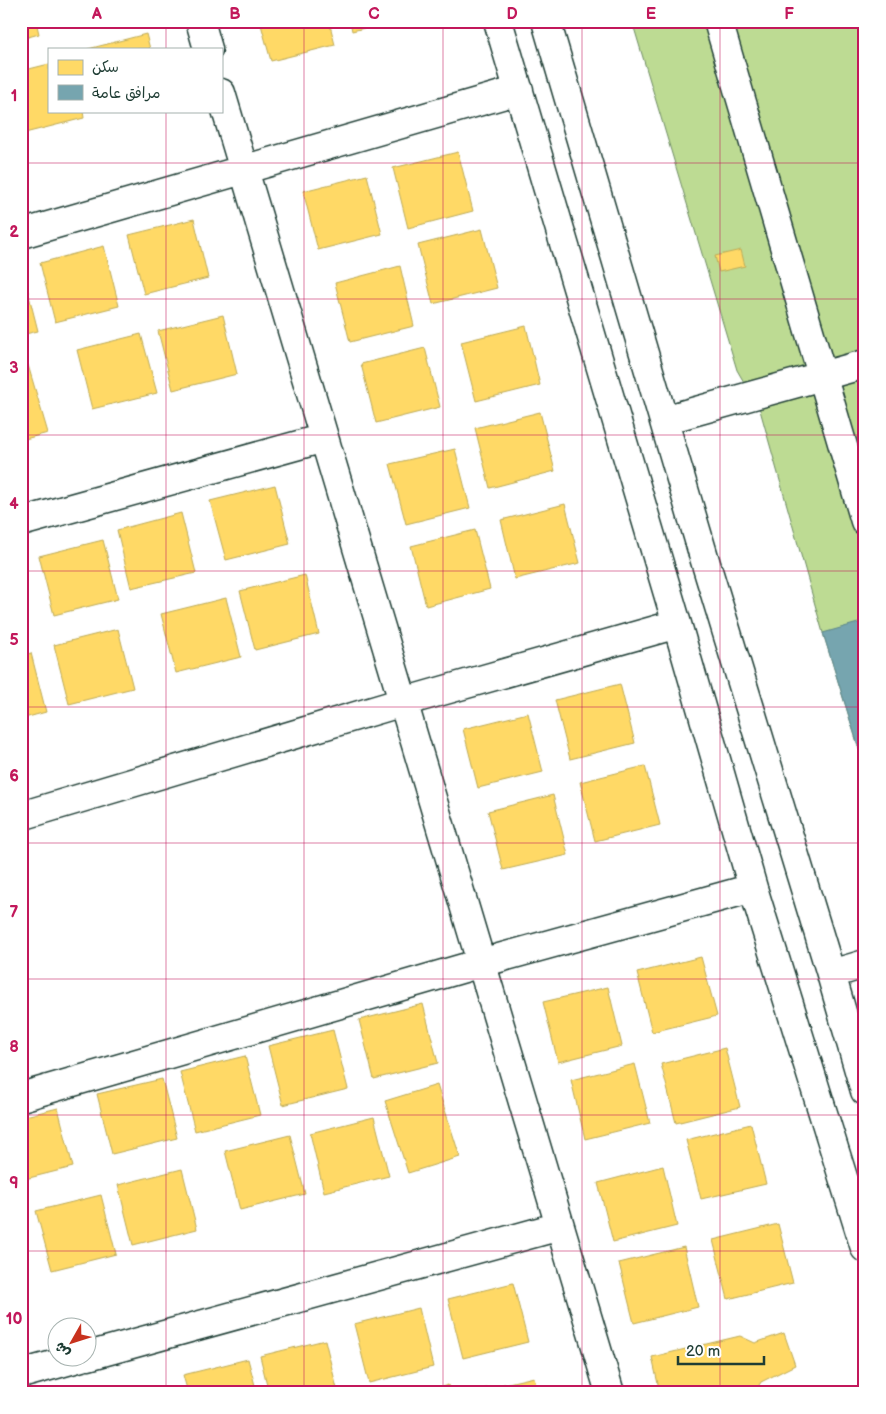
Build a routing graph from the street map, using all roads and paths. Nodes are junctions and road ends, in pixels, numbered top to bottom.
1 (200, 21) edge
2 (498, 21) edge
3 (546, 21) edge
4 (718, 21) edge
5 (208, 48) edge
6 (519, 90) junction
7 (222, 97) edge
8 (244, 170) junction
9 (21, 234) edge
10 (865, 364) edge
11 (822, 376) junction
12 (664, 420) junction
13 (324, 438) junction
14 (865, 521) edge
15 (21, 522) edge
16 (677, 624) junction
17 (403, 702) junction
18 (21, 816) edge
19 (752, 888) junction
20 (481, 963) junction
21 (865, 964) edge
22 (832, 974) junction
23 (865, 1091) edge
24 (21, 1097) edge
25 (560, 1226) junction
26 (865, 1248) edge
27 (98, 1353) edge
28 (50, 1366) edge
29 (21, 1374) edge
30 (610, 1393) edge

1 - 5 street
2 - 6 street
3 - 12 street
4 - 11 street
6 - 8 street
6 - 16 street
7 - 8 street
8 - 9 street
8 - 13 street
10 - 11 street
11 - 12 street
11 - 14 street
12 - 22 street
13 - 15 street
13 - 17 street
16 - 17 street
16 - 19 street
17 - 18 street
17 - 20 street
19 - 20 street
19 - 26 street
20 - 24 street
20 - 25 street
21 - 22 street
22 - 23 street
25 - 27 street
25 - 30 street
28 - 29 street

